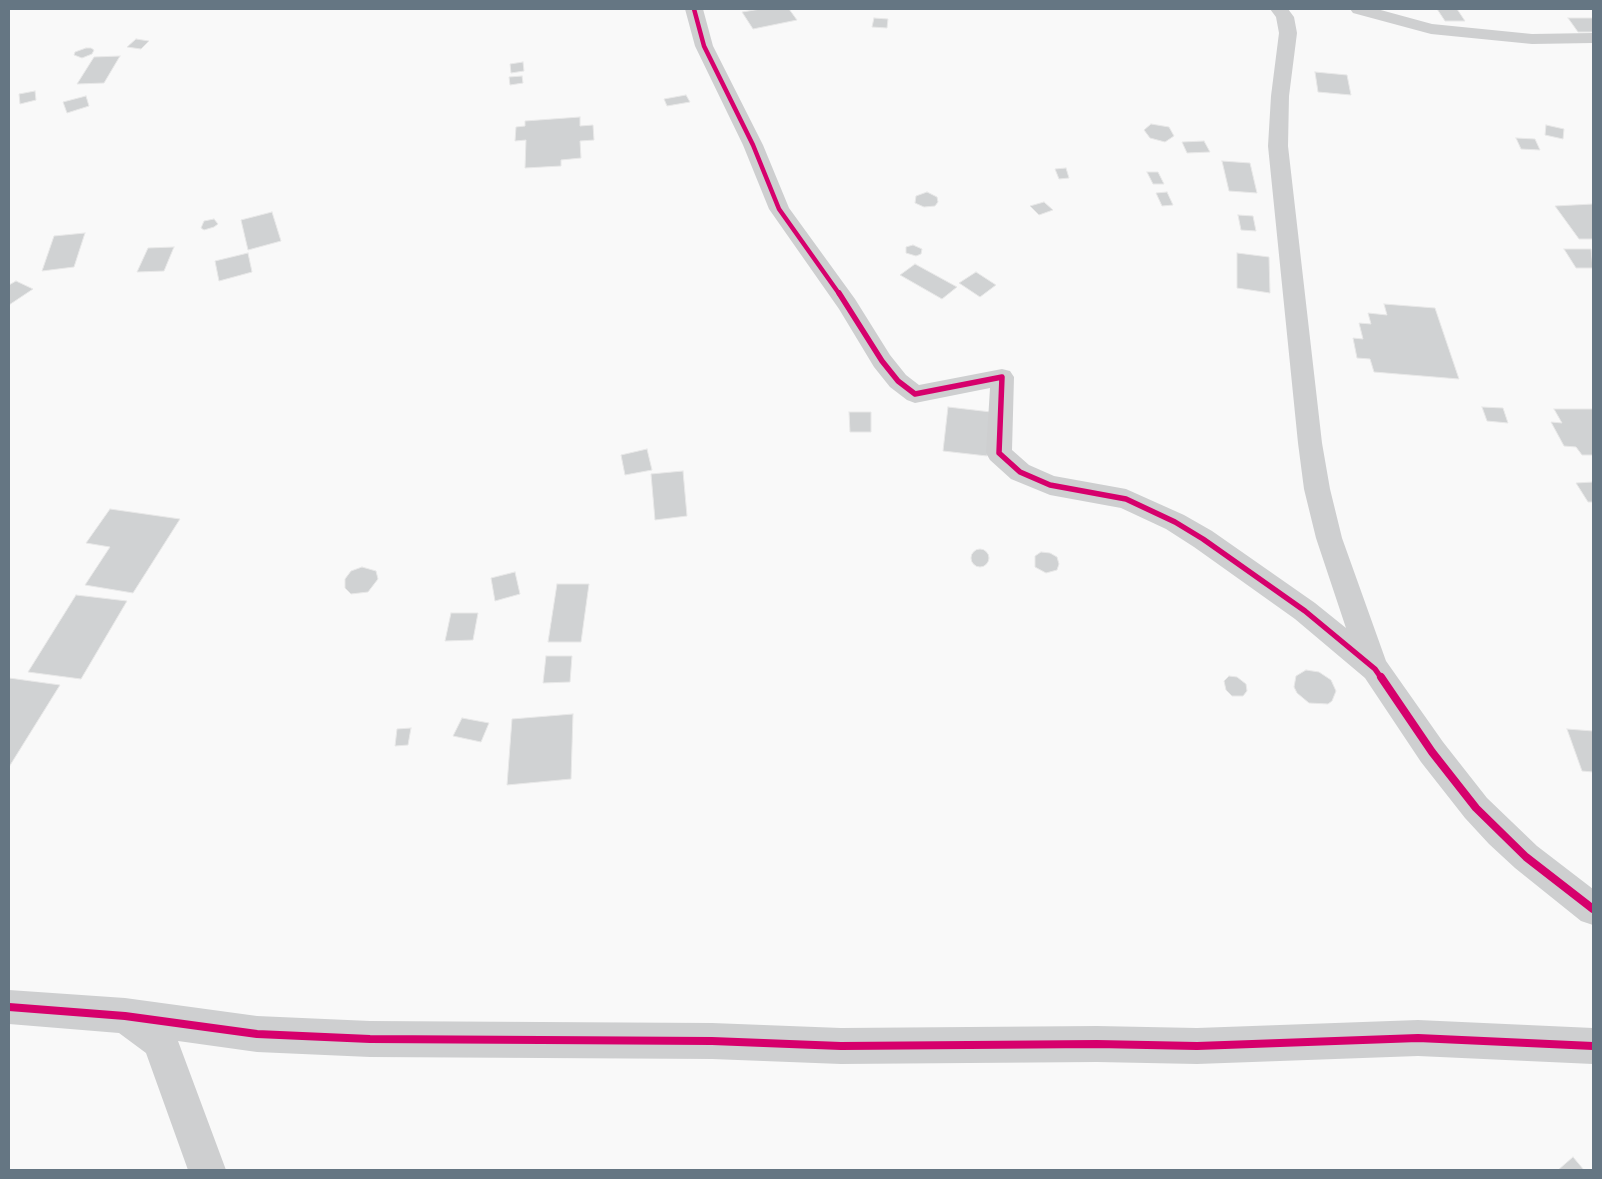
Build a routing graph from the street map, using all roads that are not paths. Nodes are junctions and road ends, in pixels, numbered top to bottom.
1 (694, 9) edge
2 (1279, 9) edge
3 (1359, 9) edge
4 (1593, 38) edge
5 (1374, 669) junction
6 (1593, 909) edge
7 (9, 1006) edge
8 (125, 1016) junction
9 (1593, 1046) edge
10 (207, 1170) edge

1 - 5 street
2 - 5 street
3 - 4 street
5 - 6 street
7 - 8 street
8 - 9 street
8 - 10 street

